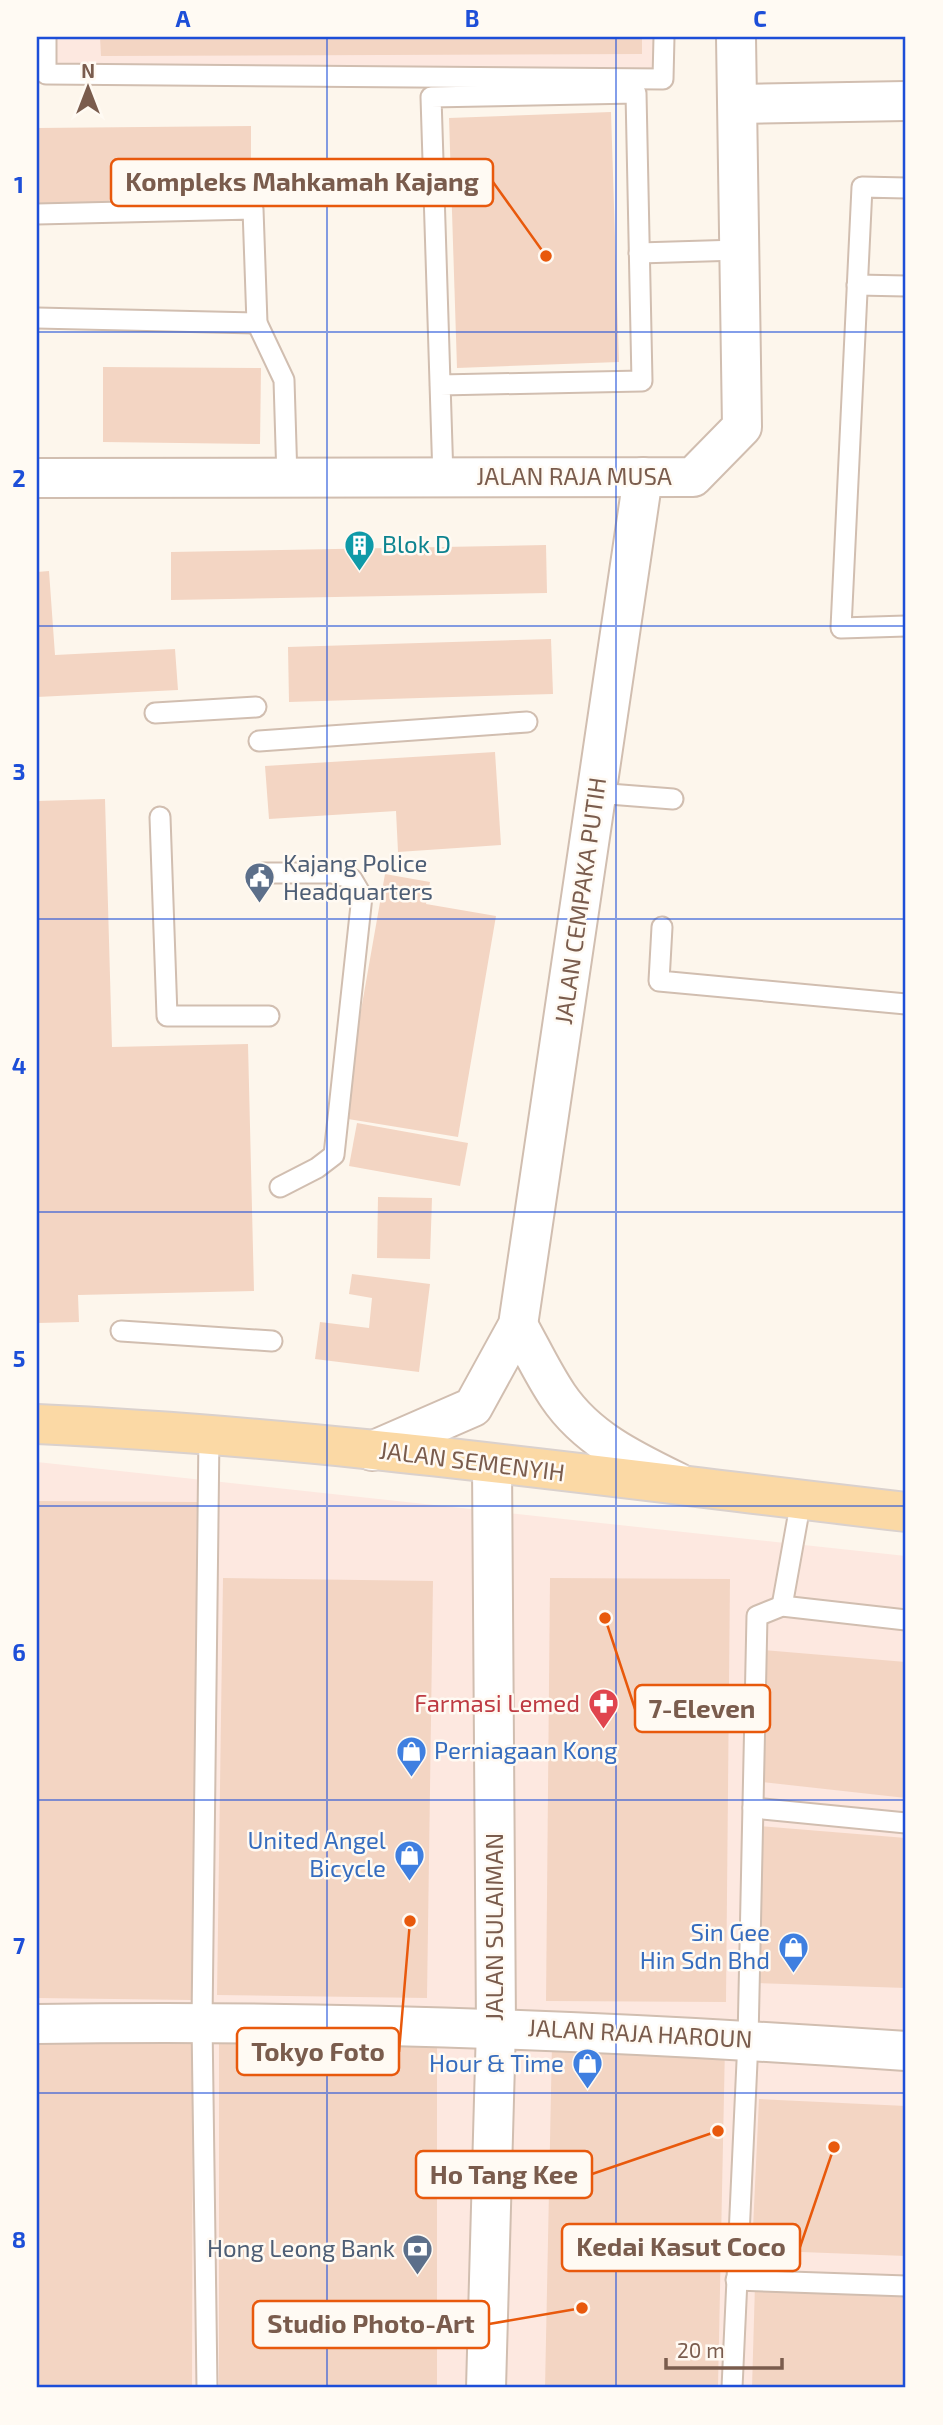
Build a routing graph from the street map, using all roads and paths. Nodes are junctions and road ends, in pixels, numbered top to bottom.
1 (46, 37) edge
2 (664, 37) edge
3 (736, 37) edge
4 (906, 102) edge
5 (738, 104) junction
6 (906, 187) edge
7 (37, 214) edge
8 (740, 250) junction
9 (639, 253) junction
10 (858, 285) junction
11 (906, 286) edge
12 (37, 318) edge
13 (257, 323) junction
14 (440, 385) junction
15 (643, 477) junction
16 (37, 478) edge
17 (443, 478) junction
18 (287, 479) junction
19 (906, 626) edge
20 (256, 707) dead end
21 (155, 713) dead end
22 (527, 722) dead end
23 (258, 741) dead end
24 (596, 793) junction
25 (673, 799) dead end
26 (160, 817) dead end
27 (264, 873) dead end
28 (662, 927) dead end
29 (906, 1004) edge
30 (270, 1016) dead end
31 (280, 1186) dead end
32 (518, 1325) junction
33 (121, 1331) dead end
34 (272, 1341) dead end
35 (38, 1424) edge
36 (209, 1435) junction
37 (372, 1451) junction
38 (492, 1465) junction
39 (689, 1487) junction
40 (801, 1500) junction
41 (906, 1512) edge
42 (782, 1606) junction
43 (906, 1620) edge
44 (753, 1808) junction
45 (906, 1823) edge
46 (202, 2021) junction
47 (37, 2024) edge
48 (496, 2027) junction
49 (748, 2040) junction
50 (906, 2051) edge
51 (736, 2280) junction
52 (906, 2286) edge
53 (207, 2388) edge
54 (486, 2388) edge
55 (732, 2388) edge

1 - 2 lane
3 - 5 street, JALAN RAJA MUSA
4 - 5 street
5 - 8 street, JALAN RAJA MUSA
6 - 10 lane
7 - 13 lane
8 - 9 lane
8 - 15 street, JALAN RAJA MUSA
9 - 14 lane
9 - 14 lane
10 - 11 lane
10 - 19 lane
12 - 13 lane
13 - 18 lane
14 - 17 lane
15 - 17 street, JALAN RAJA MUSA
15 - 24 street, JALAN CEMPAKA PUTIH
16 - 18 street, JALAN RAJA MUSA
17 - 18 street, JALAN RAJA MUSA
20 - 21 lane
22 - 23 lane
24 - 25 lane
24 - 32 street, JALAN CEMPAKA PUTIH
26 - 30 lane
27 - 31 lane
28 - 29 lane
32 - 37 street, JALAN CEMPAKA PUTIH
32 - 39 street
33 - 34 lane
35 - 36 main road, JALAN SEMENYIH
36 - 37 main road, JALAN SEMENYIH
36 - 46 lane
37 - 38 main road, JALAN SEMENYIH
38 - 39 main road, JALAN SEMENYIH
38 - 48 street, JALAN SULAIMAN
39 - 40 main road, JALAN SEMENYIH
40 - 41 main road, JALAN SEMENYIH
40 - 42 lane
42 - 43 lane
42 - 44 lane
44 - 45 lane
44 - 49 lane
46 - 47 street, JALAN RAJA HAROUN
46 - 48 street, JALAN RAJA HAROUN
46 - 53 lane
48 - 49 street, JALAN RAJA HAROUN
48 - 54 street, JALAN SULAIMAN
49 - 50 street, JALAN RAJA HAROUN
49 - 51 lane
51 - 52 lane
51 - 55 lane

